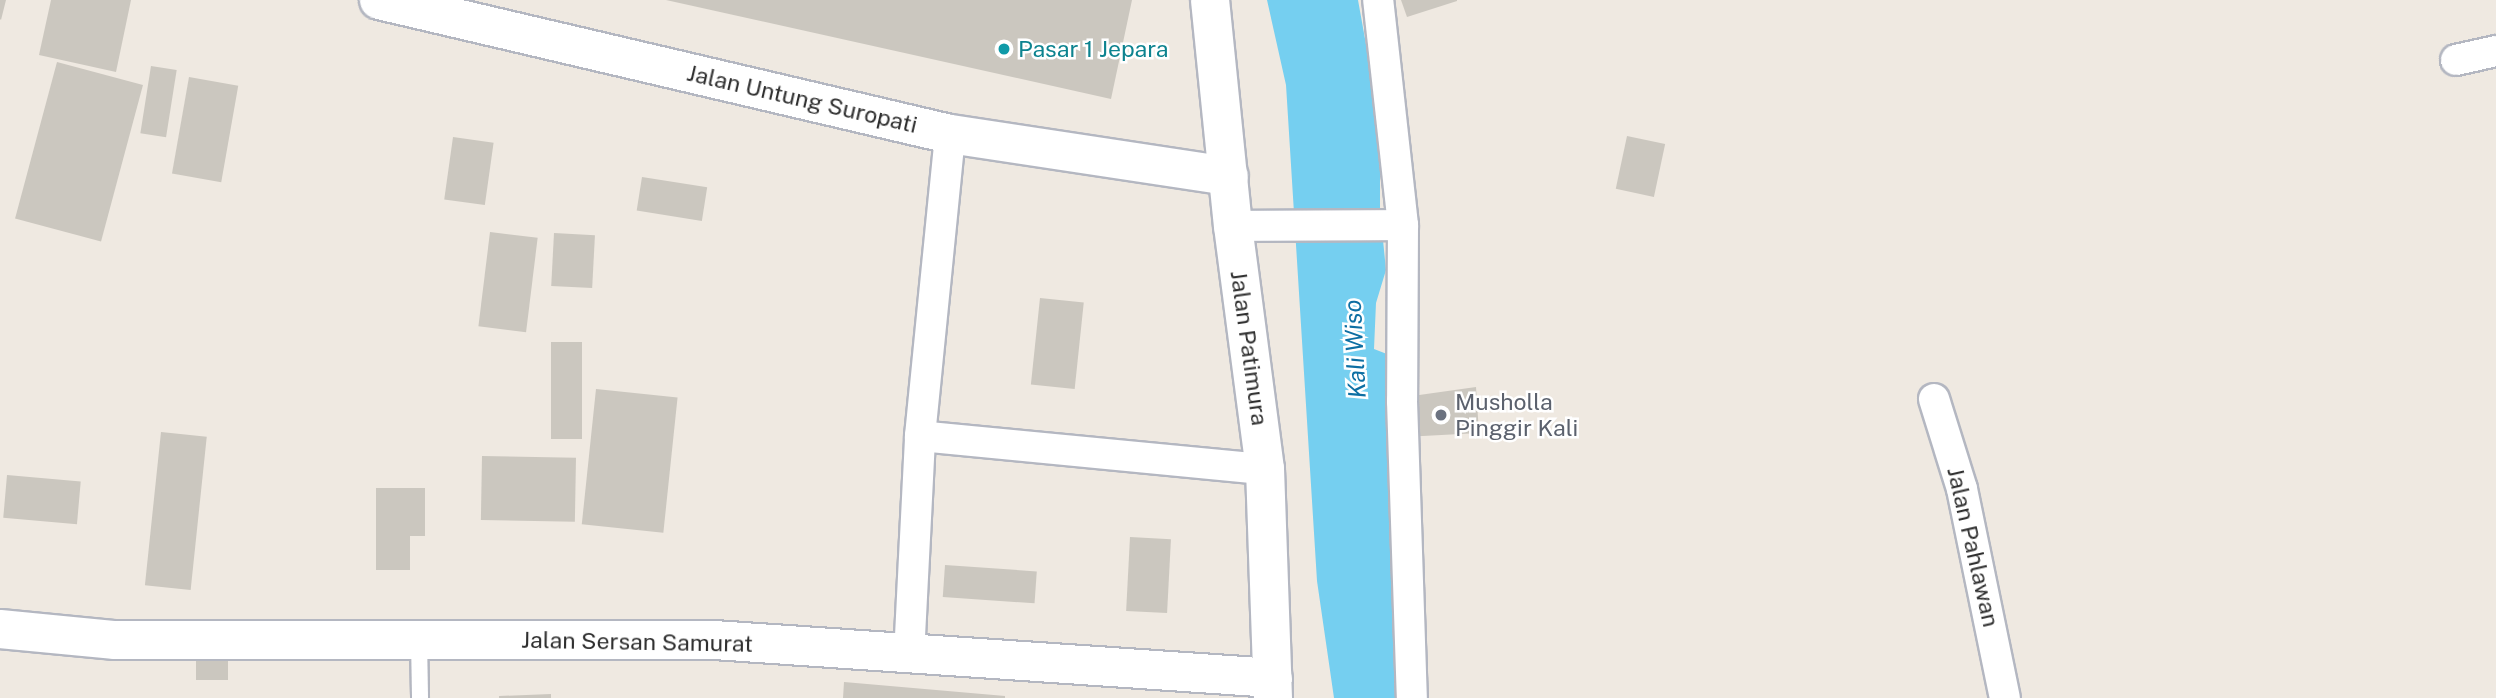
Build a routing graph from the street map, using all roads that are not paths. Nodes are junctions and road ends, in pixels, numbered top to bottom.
1 (379, 0) edge
2 (1210, 0) edge
3 (1378, 0) edge
4 (2496, 51) edge
5 (2456, 60) dead end
6 (950, 134) junction
7 (1229, 176) junction
8 (1399, 225) junction
9 (1233, 226) junction
10 (1934, 399) dead end
11 (920, 436) junction
12 (1265, 469) junction
13 (0, 629) edge
14 (419, 639) junction
15 (909, 656) junction
16 (1273, 688) edge
17 (420, 698) edge
18 (1412, 698) edge
19 (2005, 698) edge

1 - 6 street, Jalan Untung Suropati
2 - 7 street, Jalan Patimura
3 - 8 street
4 - 5 street
6 - 7 street, Jalan Untung Suropati
6 - 11 street
7 - 9 street, Jalan Patimura
8 - 9 street
8 - 18 street
9 - 12 street, Jalan Patimura
10 - 19 street, Jalan Pahlawan
11 - 12 street
11 - 15 street
12 - 16 street, Jalan Patimura
13 - 14 street, Jalan Sersan Samurat
14 - 15 street, Jalan Sersan Samurat
14 - 17 lane
15 - 16 street, Jalan Sersan Samurat

